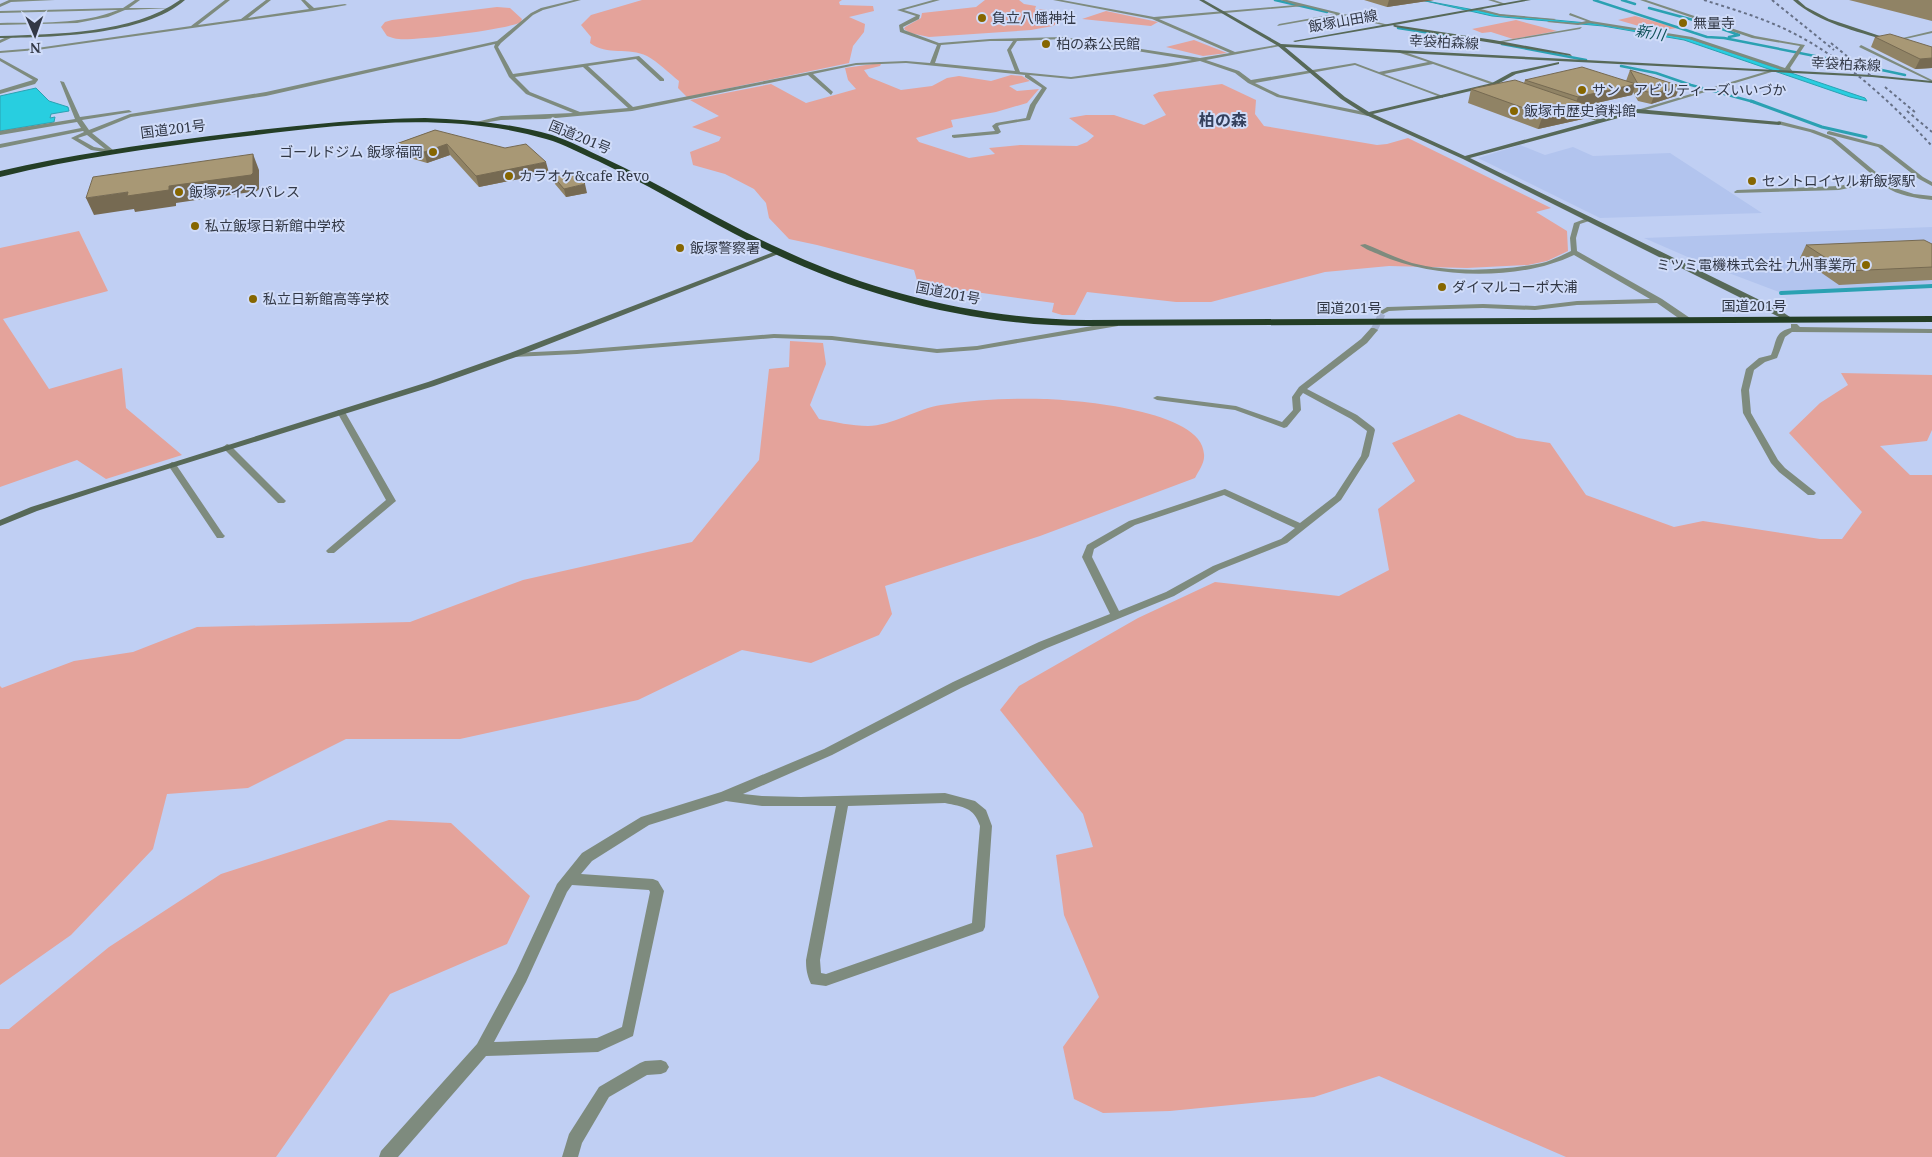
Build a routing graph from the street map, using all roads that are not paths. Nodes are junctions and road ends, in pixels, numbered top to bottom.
1 (53, 0) edge
2 (138, 0) edge
3 (183, 0) edge
4 (228, 0) edge
5 (269, 0) edge
6 (303, 0) edge
7 (580, 0) edge
8 (938, 0) edge
9 (1055, 0) edge
10 (1201, 0) edge
11 (1282, 0) edge
12 (1490, 0) edge
13 (1529, 0) edge
14 (1642, 0) edge
15 (1795, 0) edge
16 (1504, 4) junction
17 (345, 5) dead end
18 (1306, 5) junction
19 (0, 6) edge
20 (171, 8) junction
21 (123, 9) junction
22 (1476, 9) junction
23 (313, 10) junction
24 (0, 12) edge
25 (1223, 12) junction
26 (1570, 14) dead end
27 (1338, 15) junction
28 (1151, 18) junction
29 (243, 20) junction
30 (134, 22) junction
31 (1549, 22) dead end
32 (1589, 23) junction
33 (0, 24) edge
34 (1279, 25) dead end
35 (1387, 25) junction
36 (191, 28) junction
37 (1932, 32) edge
38 (141, 34) junction
39 (0, 37) edge
40 (11, 37) junction
41 (1661, 37) dead end
42 (1016, 39) junction
43 (1891, 41) junction
44 (0, 42) edge
45 (499, 42) junction
46 (1498, 42) junction
47 (1878, 43) edge
48 (939, 44) junction
49 (1280, 45) junction
50 (1869, 45) dead end
51 (1907, 46) edge
52 (1399, 51) junction
53 (0, 52) edge
54 (1235, 53) junction
55 (0, 59) edge
56 (1201, 60) junction
57 (1568, 61) junction
58 (1434, 63) junction
59 (1608, 63) junction
60 (3, 64) edge
61 (584, 65) junction
62 (932, 65) junction
63 (1770, 71) junction
64 (1789, 71) junction
65 (1310, 72) junction
66 (1379, 73) junction
67 (810, 74) junction
68 (1021, 74) junction
69 (511, 76) junction
70 (1055, 78) junction
71 (662, 80) dead end
72 (1932, 81) edge
73 (62, 82) dead end
74 (1250, 82) junction
75 (1494, 84) junction
76 (1045, 88) junction
77 (1509, 89) edge
78 (0, 92) edge
79 (831, 93) dead end
80 (1441, 97) junction
81 (178, 108) junction
82 (1565, 108) edge
83 (632, 109) junction
84 (1637, 112) junction
85 (1368, 114) junction
86 (581, 115) junction
87 (78, 119) junction
88 (1602, 121) junction
89 (1778, 123) junction
90 (474, 124) junction
91 (87, 131) junction
92 (0, 133) edge
93 (954, 136) dead end
94 (1854, 139) junction
95 (1836, 141) junction
96 (0, 146) edge
97 (111, 151) junction
98 (1465, 158) junction
99 (0, 174) edge
100 (1885, 184) junction
101 (1932, 184) edge
102 (1737, 192) dead end
103 (1922, 198) junction
104 (1932, 198) edge
105 (1932, 207) edge
106 (1590, 219) junction
107 (1363, 245) dead end
108 (779, 252) junction
109 (1574, 252) junction
110 (1659, 301) junction
111 (1383, 312) dead end
112 (1787, 319) junction
113 (1932, 319) edge
114 (1687, 320) junction
115 (1117, 323) junction
116 (1798, 329) junction
117 (1374, 330) tunnel mouth
118 (1932, 332) edge
119 (513, 354) junction
120 (1302, 389) junction
121 (1157, 398) dead end
122 (341, 412) junction
123 (227, 447) junction
124 (172, 465) junction
125 (1811, 493) dead end
126 (281, 501) dead end
127 (0, 523) edge
128 (1301, 527) junction
129 (220, 536) dead end
130 (331, 551) dead end
131 (1116, 616) junction
132 (725, 796) junction
133 (843, 801) junction
134 (569, 879) junction
135 (482, 1049) junction
136 (661, 1067) dead end
137 (387, 1157) edge
138 (570, 1157) edge

1 - 19 street
2 - 21 street
3 - 20 street
4 - 36 street
5 - 29 street
6 - 23 street
7 - 45 street
8 - 48 street
9 - 28 street
10 - 25 street
11 - 18 street
12 - 16 street
13 - 16 street, 飯塚山田線
14 - 64 street
15 - 43 street
16 - 22 street, 飯塚山田線
17 - 23 street
18 - 25 street
18 - 27 street
20 - 21 street
20 - 30 street
21 - 24 street
21 - 33 street
22 - 32 street
22 - 35 street, 飯塚山田線
23 - 29 street
25 - 28 street
25 - 49 street
26 - 32 street
27 - 34 street
27 - 35 street
28 - 54 street
29 - 36 street
30 - 38 street
30 - 40 street
31 - 32 street
32 - 46 street
32 - 64 street
35 - 46 street, 幸袋柏森線
35 - 49 street, 飯塚山田線
36 - 38 street
37 - 43 street
38 - 53 street
39 - 40 street
40 - 44 street
41 - 63 street
42 - 48 street
42 - 56 street
42 - 68 street
43 - 47 street
43 - 51 street
45 - 69 street
45 - 81 street
46 - 59 street, 幸袋柏森線
48 - 62 street
49 - 52 street, 幸袋柏森線
49 - 54 street
49 - 65 street
50 - 72 street
52 - 57 street, 幸袋柏森線
52 - 58 street
54 - 56 street
55 - 60 street
56 - 70 street
56 - 74 street
57 - 59 street, 幸袋柏森線
57 - 75 street
58 - 66 street
58 - 75 street
59 - 63 street, 幸袋柏森線
60 - 78 street
61 - 69 street
61 - 71 street
61 - 83 street
62 - 67 street
62 - 68 street
63 - 64 street, 幸袋柏森線
63 - 84 street
64 - 72 street, 幸袋柏森線
65 - 66 street
65 - 74 street
65 - 85 street
66 - 80 street
67 - 79 street
67 - 83 street
68 - 70 street
68 - 76 street
69 - 86 street
70 - 76 street
73 - 87 street
74 - 85 street
75 - 77 street
75 - 80 street
76 - 93 street
80 - 85 street
81 - 87 street
81 - 97 street
82 - 88 street
83 - 86 street
84 - 88 street
84 - 89 street
85 - 98 street
86 - 90 street
87 - 91 street
87 - 92 street
88 - 98 street
89 - 94 street
89 - 95 street
90 - 97 highway, 国道201号
90 - 108 highway, 国道201号
91 - 96 street
91 - 97 street
94 - 95 street
94 - 101 street
95 - 100 street
97 - 99 highway, 国道201号
98 - 106 street
100 - 102 street
100 - 103 street
103 - 104 street
103 - 105 street
106 - 109 street
106 - 112 street
107 - 109 street
108 - 115 highway, 国道201号
108 - 119 street
109 - 110 street
110 - 111 street
110 - 114 street
112 - 113 highway, 国道201号
112 - 114 highway, 国道201号
112 - 116 street
114 - 115 highway, 国道201号
115 - 119 street
116 - 118 street
116 - 125 street
117 - 120 street
119 - 122 street
120 - 121 street
120 - 128 street
122 - 123 street
122 - 130 street
123 - 124 street
123 - 126 street
124 - 127 street
124 - 129 street
128 - 131 street
128 - 131 street
131 - 132 street
132 - 133 street
132 - 134 street
133 - 133 street
134 - 135 street
134 - 135 street
135 - 137 street
136 - 138 street

